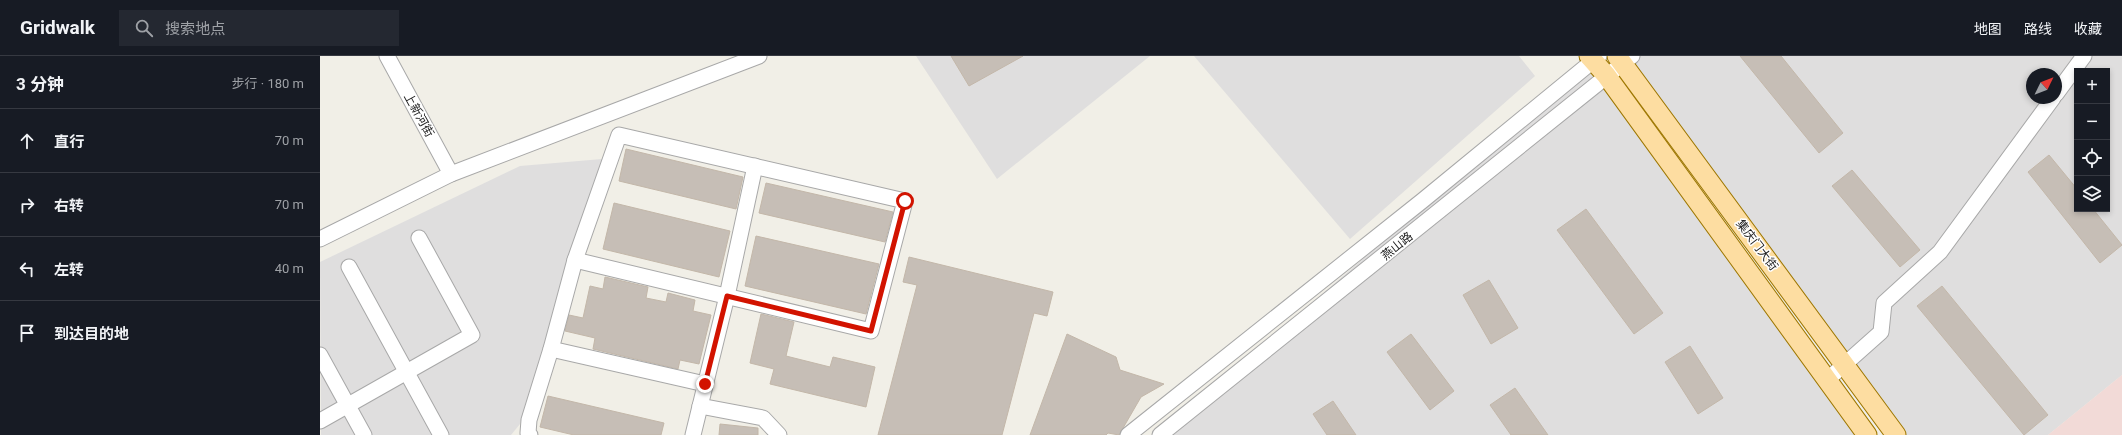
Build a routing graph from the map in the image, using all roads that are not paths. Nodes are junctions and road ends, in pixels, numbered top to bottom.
1 (387, 56) edge
2 (759, 56) edge
3 (2084, 56) edge
4 (1594, 58) edge
5 (1624, 59) edge
6 (1606, 75) junction
7 (2062, 86) edge
8 (2049, 104) edge
9 (755, 166) junction
10 (451, 174) junction
11 (419, 238) dead end
12 (320, 239) edge
13 (575, 260) junction
14 (349, 267) dead end
15 (727, 296) junction
16 (551, 349) junction
17 (320, 355) edge
18 (1845, 363) junction
19 (406, 372) junction
20 (1826, 380) junction
21 (705, 384) junction
22 (348, 405) junction
23 (700, 406) junction
24 (320, 421) edge
25 (1134, 433) edge
26 (364, 435) edge
27 (441, 435) edge
28 (530, 435) edge
29 (693, 435) edge
30 (779, 435) edge
31 (1160, 435) edge
32 (1867, 435) edge
33 (1896, 435) edge

1 - 10 street, 上新河街
2 - 10 street
3 - 7 street
4 - 6 main road, 集庆门大街
4 - 25 street, 燕山路
5 - 6 street, 燕山路
5 - 18 main road, 集庆门大街
6 - 20 main road, 集庆门大街
6 - 31 street, 燕山路
8 - 18 street
9 - 13 street
9 - 15 street
9 - 15 street
10 - 12 street
11 - 19 street
13 - 15 street
13 - 16 street
14 - 19 street
15 - 21 street
16 - 21 street
16 - 28 street
17 - 22 street
18 - 20 street
18 - 33 main road, 集庆门大街
19 - 22 street
19 - 27 street
20 - 32 main road, 集庆门大街
21 - 23 street
22 - 24 street
22 - 26 street
23 - 29 street
23 - 30 street

